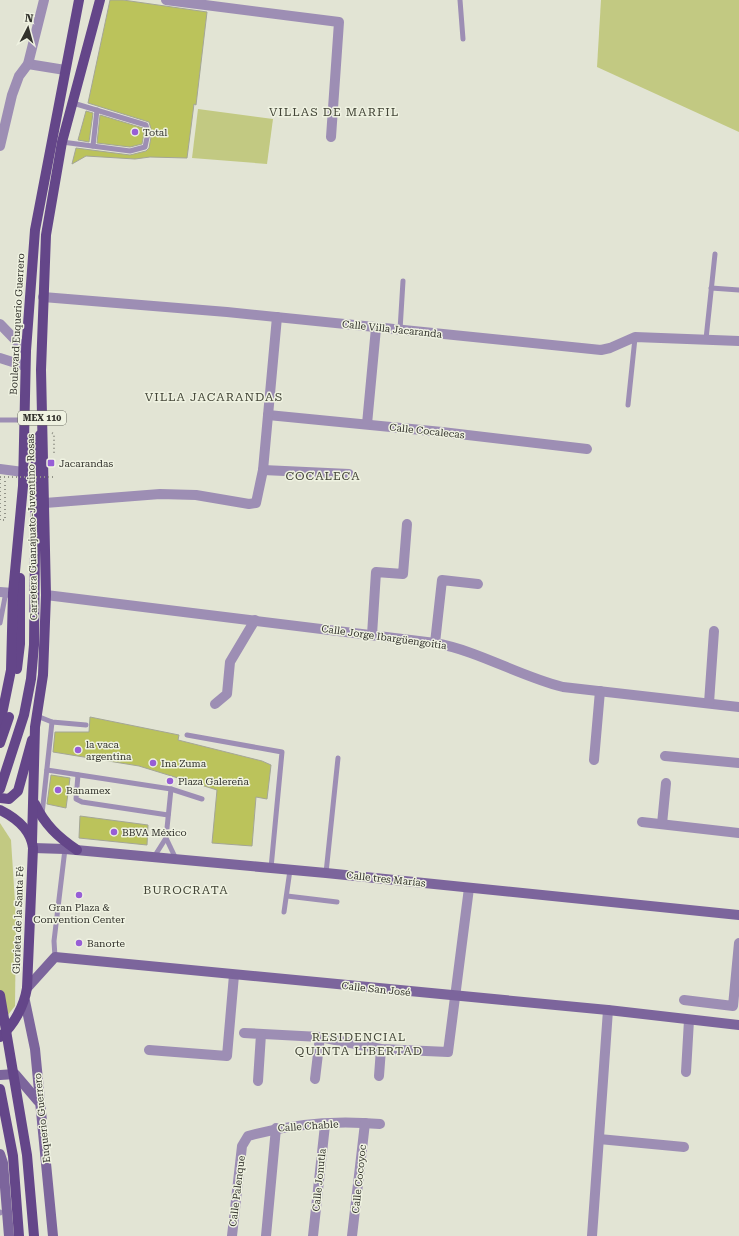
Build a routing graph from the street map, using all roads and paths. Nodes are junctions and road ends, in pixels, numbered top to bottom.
1 (44, 0) edge
2 (79, 0) edge
3 (100, 0) edge
4 (166, 0) edge
5 (460, 0) edge
6 (463, 39) dead end
7 (28, 64) junction
8 (65, 70) junction
9 (73, 103) junction
10 (97, 110) junction
11 (331, 137) dead end
12 (62, 142) junction
13 (0, 146) edge
14 (93, 146) junction
15 (714, 254) dead end
16 (403, 281) dead end
17 (711, 288) junction
18 (739, 290) edge
19 (43, 297) junction
20 (277, 317) junction
21 (2, 328) edge
22 (376, 328) junction
23 (400, 331) junction
24 (635, 337) junction
25 (706, 339) junction
26 (739, 341) edge
27 (26, 351) junction
28 (0, 358) edge
29 (25, 366) junction
30 (628, 405) dead end
31 (268, 415) junction
32 (0, 420) edge
33 (24, 420) junction
34 (367, 424) junction
35 (42, 429) junction
36 (587, 449) dead end
37 (263, 470) junction
38 (2, 472) edge
39 (23, 472) junction
40 (349, 474) dead end
41 (53, 477) dead end
42 (45, 503) junction
43 (407, 524) dead end
44 (20, 528) junction
45 (478, 584) dead end
46 (6, 592) edge
47 (46, 595) junction
48 (255, 620) junction
49 (0, 624) edge
50 (714, 632) dead end
51 (372, 635) junction
52 (435, 643) junction
53 (600, 691) junction
54 (6, 702) junction
55 (709, 703) junction
56 (216, 704) dead end
57 (739, 707) edge
58 (37, 716) junction
59 (52, 722) junction
60 (0, 724) edge
61 (86, 725) dead end
62 (36, 727) junction
63 (188, 735) dead end
64 (0, 738) edge
65 (0, 743) edge
66 (665, 756) dead end
67 (338, 758) dead end
68 (594, 760) dead end
69 (739, 763) edge
70 (48, 770) junction
71 (78, 775) junction
72 (666, 783) dead end
73 (0, 789) edge
74 (171, 789) junction
75 (0, 798) edge
76 (202, 799) dead end
77 (34, 802) junction
78 (0, 810) edge
79 (168, 815) junction
80 (41, 818) junction
81 (642, 822) dead end
82 (662, 824) junction
83 (739, 833) edge
84 (166, 838) junction
85 (32, 845) junction
86 (65, 849) junction
87 (77, 850) junction
88 (154, 857) junction
89 (176, 859) junction
90 (272, 868) junction
91 (290, 870) junction
92 (326, 873) junction
93 (469, 888) junction
94 (287, 896) junction
95 (337, 902) dead end
96 (284, 912) dead end
97 (739, 915) edge
98 (739, 943) edge
99 (55, 957) junction
100 (234, 974) junction
101 (27, 988) junction
102 (0, 995) edge
103 (456, 996) junction
104 (684, 1000) dead end
105 (25, 1001) junction
106 (608, 1010) junction
107 (689, 1020) junction
108 (739, 1024) edge
109 (244, 1033) dead end
110 (261, 1034) junction
111 (0, 1037) edge
112 (320, 1037) junction
113 (381, 1049) junction
114 (150, 1050) dead end
115 (686, 1072) dead end
116 (0, 1075) edge
117 (379, 1076) dead end
118 (315, 1079) dead end
119 (258, 1081) dead end
120 (0, 1089) edge
121 (38, 1101) junction
122 (365, 1123) junction
123 (325, 1124) junction
124 (380, 1124) dead end
125 (276, 1128) junction
126 (599, 1139) junction
127 (242, 1146) joint
128 (684, 1147) dead end
129 (0, 1154) edge
130 (2, 1211) edge
131 (9, 1236) edge
132 (19, 1236) edge
133 (34, 1236) edge
134 (53, 1236) edge
135 (232, 1236) edge
136 (266, 1236) edge
137 (313, 1236) edge
138 (352, 1236) edge
139 (592, 1236) edge

1 - 7 street
2 - 8 main road, Boulevard Euquerio Guerrero / MEX 110
3 - 9 main road, Carretera Guanajuato-Juventino Rosas / MEX 110
4 - 11 street
5 - 6 lane
7 - 8 street
7 - 13 street
8 - 27 main road, Boulevard Euquerio Guerrero / MEX 110
9 - 10 lane
9 - 12 main road, Carretera Guanajuato-Juventino Rosas / MEX 110
10 - 14 lane
10 - 14 lane
12 - 14 lane
12 - 19 main road, Carretera Guanajuato-Juventino Rosas / MEX 110
15 - 17 lane
16 - 23 lane
17 - 18 lane
17 - 25 lane
19 - 20 street, Calle Villa Jacaranda
19 - 35 main road, Carretera Guanajuato-Juventino Rosas / MEX 110
20 - 22 street, Calle Villa Jacaranda
20 - 31 street
21 - 27 street
22 - 23 street, Calle Villa Jacaranda
22 - 34 street
23 - 24 street, Calle Villa Jacaranda
24 - 25 street, Calle Villa Jacaranda
24 - 30 lane
25 - 26 street, Calle Villa Jacaranda
27 - 29 main road, Boulevard Euquerio Guerrero / MEX 110
28 - 29 street
29 - 33 main road, Boulevard Euquerio Guerrero / MEX 110
31 - 34 street, Calle Cocalecas
31 - 37 street
32 - 33 lane
33 - 39 main road, Boulevard Euquerio Guerrero / MEX 110
34 - 36 street, Calle Cocalecas
35 - 42 main road, Carretera Guanajuato-Juventino Rosas / MEX 110
35 - 73 main road
37 - 40 street
37 - 42 street
38 - 38 path
38 - 39 street
38 - 41 path, bridge
39 - 44 main road, Boulevard Euquerio Guerrero / MEX 110
42 - 47 main road, Carretera Guanajuato-Juventino Rosas / MEX 110
43 - 51 street
44 - 46 main road, Boulevard Euquerio Guerrero / MEX 110
44 - 65 main road
45 - 52 street
46 - 49 lane
46 - 54 main road, Boulevard Euquerio Guerrero / MEX 110
47 - 48 street, Calle Jorge Ibargüengoitia
47 - 58 main road, Carretera Guanajuato-Juventino Rosas / MEX 110
48 - 51 street, Calle Jorge Ibargüengoitia
48 - 56 street
50 - 55 street
51 - 52 street, Calle Jorge Ibargüengoitia
52 - 53 street, Calle Jorge Ibargüengoitia
53 - 55 street, Calle Jorge Ibargüengoitia
53 - 68 street
54 - 60 main road, Boulevard Euquerio Guerrero / MEX 110
54 - 64 main road
55 - 57 street, Calle Jorge Ibargüengoitia
58 - 59 lane
58 - 62 main road, Carretera Guanajuato-Juventino Rosas / MEX 110
59 - 61 lane
59 - 70 lane
62 - 75 main road
62 - 77 main road, Carretera Guanajuato-Juventino Rosas / MEX 110
63 - 90 lane
66 - 69 street
67 - 92 lane
70 - 71 lane
70 - 80 lane
71 - 74 lane
71 - 79 lane
72 - 82 street
74 - 76 lane
74 - 79 lane
77 - 80 main road
77 - 85 main road, Carretera Guanajuato-Juventino Rosas / MEX 110
78 - 85 main road
79 - 84 lane
80 - 87 main road
81 - 82 street
82 - 83 street
84 - 88 lane
84 - 89 lane
85 - 86 main road, Calle tres Marías
85 - 101 main road, Glorieta de la Santa Fé / MEX 110
86 - 87 main road, Calle tres Marías
86 - 99 lane
87 - 88 main road, Calle tres Marías
88 - 89 main road, Calle tres Marías
89 - 90 main road, Calle tres Marías
90 - 91 main road, Calle tres Marías
91 - 92 main road, Calle tres Marías
91 - 94 lane
92 - 93 main road, Calle tres Marías
93 - 97 main road, Calle tres Marías
93 - 103 street
94 - 95 lane
94 - 96 lane
98 - 104 street
99 - 100 main road, Calle San José
99 - 101 main road
100 - 103 main road, Calle San José
100 - 114 street
101 - 105 main road, Glorieta de la Santa Fé / MEX 110
102 - 133 main road, bridge
103 - 106 main road, Calle San José
103 - 113 street
105 - 111 main road, Glorieta de la Santa Fé / MEX 110
105 - 121 main road, Euquerio Guerrero
106 - 107 main road, Calle San José
106 - 126 street
107 - 108 main road, Calle San José
107 - 115 street
109 - 110 street
110 - 112 street
110 - 119 street
112 - 113 street
112 - 118 street
113 - 117 street
116 - 121 main road
120 - 132 main road
121 - 134 main road, Euquerio Guerrero
122 - 123 street, Calle Chable
122 - 124 street, Calle Chable
122 - 138 street, Calle Cocoyoc
123 - 125 street, Calle Chable
123 - 137 street, Calle Jonutla
125 - 127 street, Calle Chable
125 - 136 street
126 - 128 street
126 - 139 street
127 - 135 street, Calle Palenque
129 - 130 main road
130 - 131 main road

